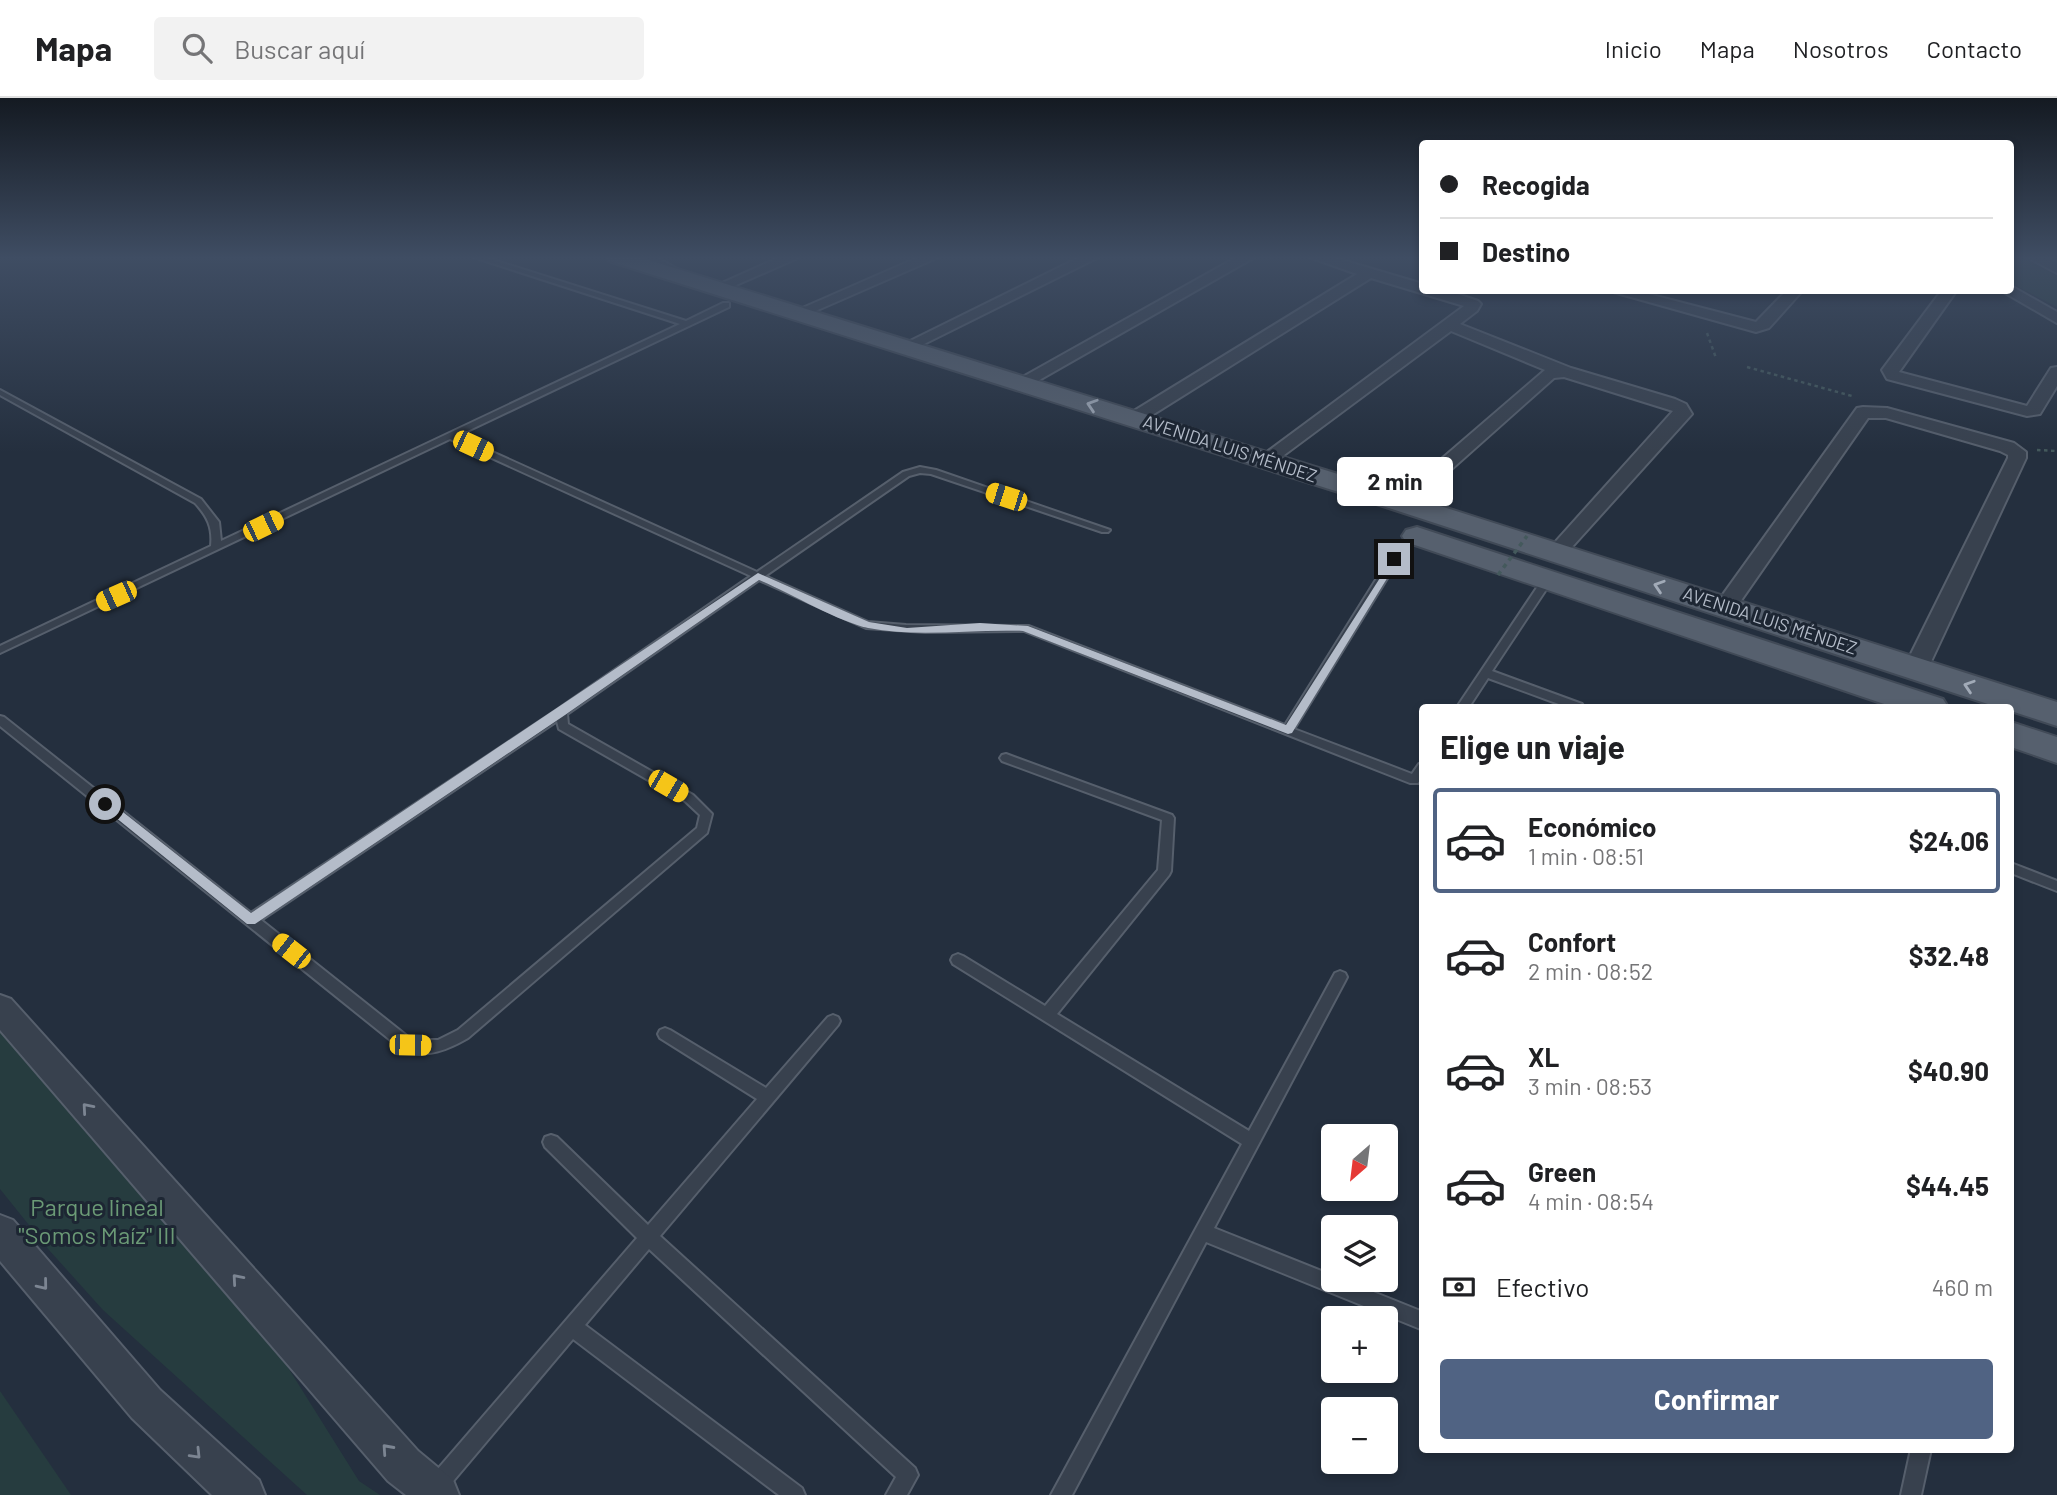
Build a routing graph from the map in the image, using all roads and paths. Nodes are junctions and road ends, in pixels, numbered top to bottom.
1 (803, 322) edge
2 (829, 322) edge
3 (957, 322) edge
4 (1131, 322) edge
5 (1289, 322) edge
6 (1450, 322) edge
7 (1708, 322) edge
8 (1731, 322) edge
9 (1766, 322) edge
10 (1926, 322) edge
11 (685, 323) edge
12 (1447, 324) junction
13 (908, 346) junction
14 (1716, 358) dead end
15 (1747, 368) dead end
16 (1890, 370) joint
17 (1565, 372) junction
18 (2057, 372) edge
19 (1021, 383) junction
20 (0, 392) edge
21 (1858, 404) junction
22 (1683, 414) joint
23 (1135, 418) junction
24 (450, 436) junction
25 (1265, 460) junction
26 (1402, 503) junction
27 (1105, 530) dead end
28 (1527, 536) dead end
29 (216, 548) junction
30 (1394, 559) dead end
31 (1552, 566) junction
32 (1498, 575) dead end
33 (758, 576) junction
34 (1725, 607) junction
35 (0, 650) edge
36 (1916, 668) junction
37 (1486, 673) junction
38 (1465, 704) edge
39 (1570, 704) edge
40 (1922, 704) edge
41 (561, 713) junction
42 (2057, 715) edge
43 (0, 720) edge
44 (1288, 730) junction
45 (2014, 735) edge
46 (2057, 750) edge
47 (1006, 758) dead end
48 (1419, 773) edge
49 (2014, 869) edge
50 (2057, 886) edge
51 (251, 920) junction
52 (958, 960) dead end
53 (1340, 977) dead end
54 (0, 1008) edge
55 (1047, 1015) junction
56 (833, 1021) dead end
57 (665, 1034) dead end
58 (768, 1097) junction
59 (551, 1142) dead end
60 (1252, 1142) junction
61 (1203, 1232) junction
62 (0, 1233) edge
63 (648, 1237) junction
64 (1419, 1319) edge
65 (572, 1326) junction
66 (1921, 1453) edge
67 (435, 1493) edge
68 (244, 1495) edge
69 (795, 1495) edge
70 (896, 1495) edge
71 (1061, 1495) edge
72 (1912, 1495) edge

1 - 31 main road, AVENIDA LUIS MÉNDEZ
2 - 13 main road, AVENIDA LUIS MÉNDEZ
3 - 13 street
4 - 19 street
5 - 23 street
6 - 12 street
7 - 14 path
8 - 9 street
10 - 16 street
11 - 24 lane
12 - 17 street
12 - 25 street
13 - 19 main road, AVENIDA LUIS MÉNDEZ
15 - 21 path
16 - 18 street
17 - 22 street
17 - 26 street
23 -> 19 main road, AVENIDA LUIS MÉNDEZ
20 - 29 lane
21 - 34 street
21 - 36 street
22 - 31 street
23 - 25 main road, AVENIDA LUIS MÉNDEZ
24 - 29 lane
24 - 33 lane
25 - 26 main road, AVENIDA LUIS MÉNDEZ
26 - 31 main road, AVENIDA LUIS MÉNDEZ
27 - 33 lane
28 - 32 path, bridge
29 - 35 lane
30 - 44 lane
34 -> 31 main road, AVENIDA LUIS MÉNDEZ
31 - 37 lane
31 - 40 main road, AVENIDA LUIS MÉNDEZ
33 - 41 lane
33 - 44 lane
34 - 36 main road, AVENIDA LUIS MÉNDEZ
42 -> 36 main road, AVENIDA LUIS MÉNDEZ
37 - 38 lane
37 - 39 lane
41 - 51 lane
41 - 51 lane
43 - 51 lane
44 - 48 lane
45 - 46 main road
47 - 55 lane
49 - 50 lane
52 - 55 lane
53 - 60 lane
67 -> 54 street
55 - 60 lane
56 - 58 lane
57 - 58 lane
58 - 63 lane
59 - 63 lane
60 - 61 lane
61 - 64 lane
61 - 71 lane
62 -> 68 street
63 - 65 lane
63 - 70 lane
65 - 67 lane
65 - 69 lane
66 - 72 lane

